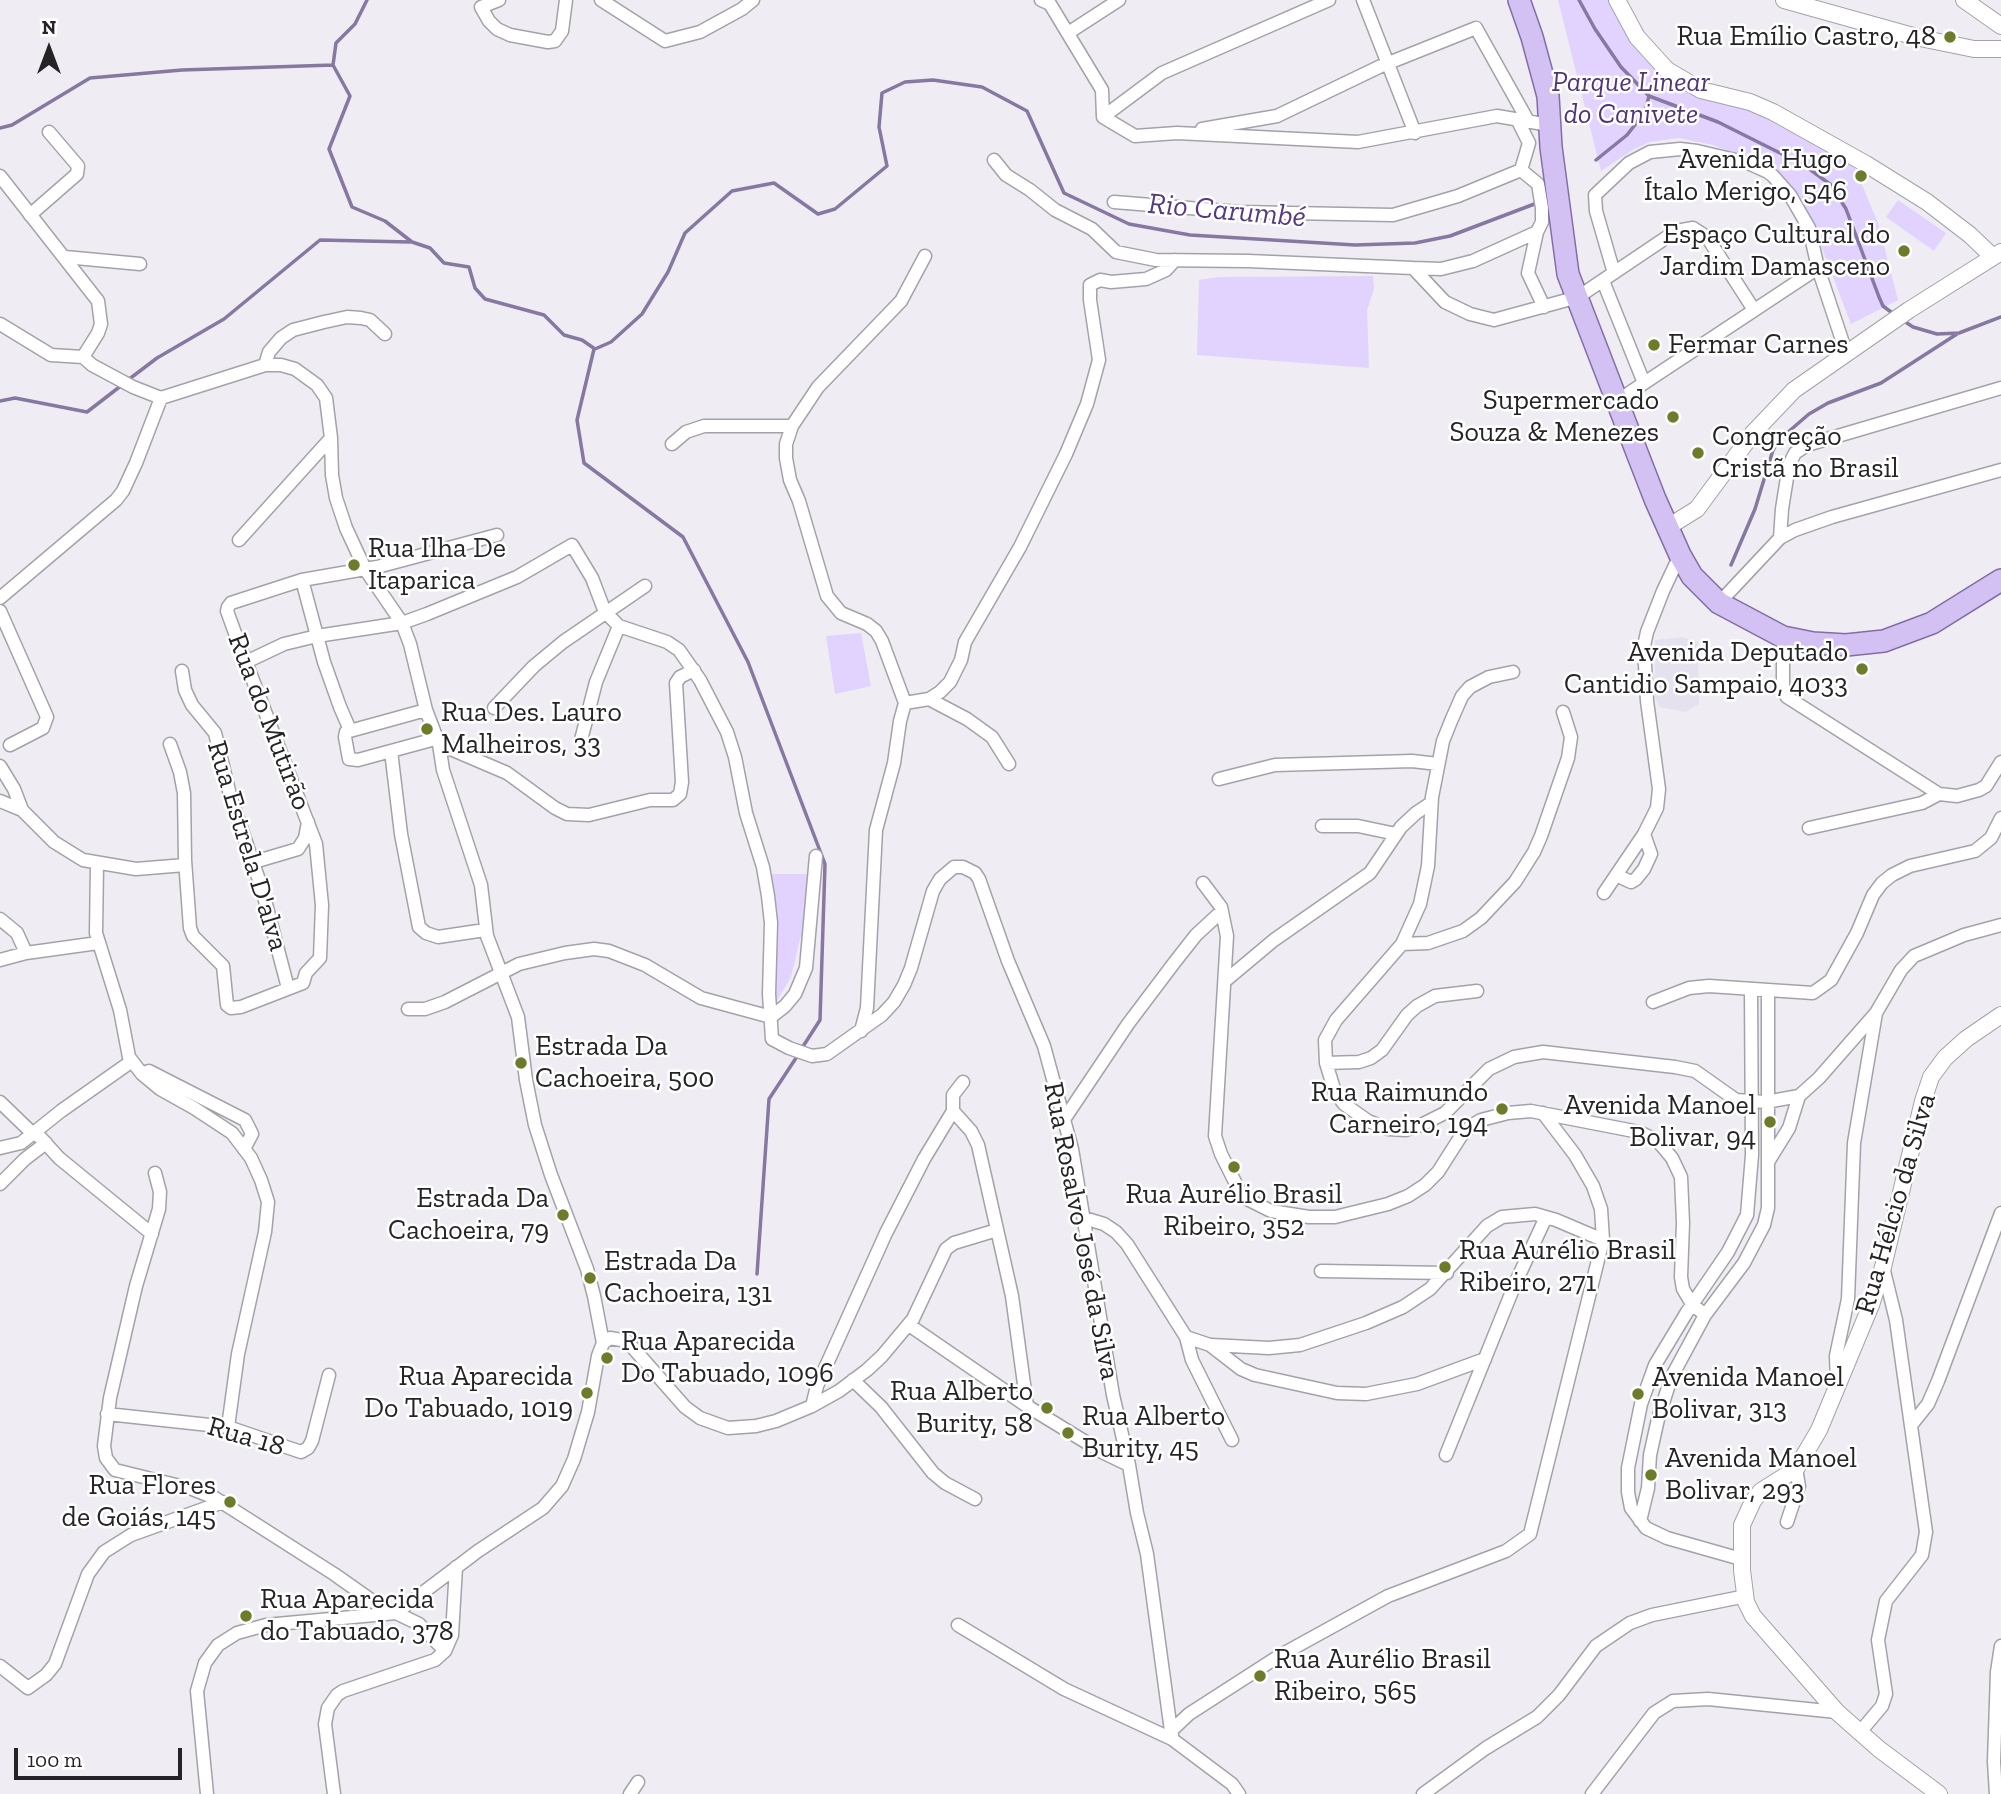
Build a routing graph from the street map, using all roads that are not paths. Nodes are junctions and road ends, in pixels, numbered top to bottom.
1 (499, 0) edge
2 (566, 0) edge
3 (601, 0) edge
4 (753, 0) edge
5 (1041, 0) edge
6 (1119, 0) edge
7 (1329, 0) edge
8 (1363, 0) edge
9 (1519, 0) edge
10 (1617, 0) edge
11 (1784, 0) edge
12 (1964, 0) edge
13 (2001, 26) edge
14 (1068, 33) junction
15 (2001, 49) edge
16 (1388, 63) junction
17 (1103, 117) junction
18 (1523, 120) junction
19 (1549, 125) junction
20 (49, 132) dead end
21 (1177, 133) junction
22 (1415, 133) junction
23 (995, 160) dead end
24 (1521, 170) junction
25 (0, 176) edge
26 (1114, 202) dead end
27 (30, 215) junction
28 (1537, 232) junction
29 (1997, 254) edge
30 (925, 256) dead end
31 (65, 257) junction
32 (1175, 260) junction
33 (139, 264) dead end
34 (1413, 268) junction
35 (1818, 268) junction
36 (1609, 277) junction
37 (1578, 297) junction
38 (1544, 307) junction
39 (1754, 310) junction
40 (0, 324) edge
41 (385, 334) dead end
42 (1846, 352) junction
43 (83, 357) junction
44 (265, 365) junction
45 (1644, 383) junction
46 (2001, 388) edge
47 (161, 398) junction
48 (1618, 405) junction
49 (792, 426) junction
50 (331, 438) junction
51 (672, 444) dead end
52 (2001, 470) edge
53 (1668, 527) junction
54 (497, 535) dead end
55 (1780, 538) junction
56 (239, 540) dead end
57 (1680, 555) junction
58 (365, 569) junction
59 (302, 580) junction
60 (2001, 580) edge
61 (645, 586) dead end
62 (0, 598) edge
63 (1719, 603) junction
64 (0, 611) edge
65 (605, 612) junction
66 (402, 623) junction
67 (619, 626) junction
68 (317, 636) junction
69 (1783, 637) junction
70 (246, 662) junction
71 (694, 670) junction
72 (182, 671) dead end
73 (1513, 672) dead end
74 (929, 699) junction
75 (905, 703) junction
76 (494, 708) dead end
77 (426, 710) junction
78 (1563, 712) dead end
79 (350, 730) junction
80 (581, 740) dead end
81 (437, 741) junction
82 (170, 744) dead end
83 (10, 745) dead end
84 (391, 751) junction
85 (2001, 762) edge
86 (1009, 764) dead end
87 (1438, 764) junction
88 (0, 766) edge
89 (1219, 779) dead end
90 (1939, 794) junction
91 (0, 802) edge
92 (1432, 803) junction
93 (22, 810) junction
94 (2001, 818) edge
95 (308, 822) junction
96 (1322, 826) dead end
97 (1809, 828) dead end
98 (1395, 834) junction
99 (1644, 834) junction
100 (816, 856) dead end
101 (254, 862) junction
102 (97, 864) junction
103 (185, 865) junction
104 (1616, 875) junction
105 (1203, 883) dead end
106 (1604, 893) dead end
107 (1222, 911) junction
108 (1, 919) edge
109 (2001, 925) edge
110 (485, 930) junction
111 (98, 943) junction
112 (1402, 944) junction
113 (26, 953) junction
114 (0, 960) edge
115 (501, 973) junction
116 (1225, 982) junction
117 (288, 988) junction
118 (1751, 989) junction
119 (1478, 991) dead end
120 (1768, 991) junction
121 (1653, 1002) dead end
122 (408, 1009) dead end
123 (1876, 1013) junction
124 (2001, 1015) edge
125 (771, 1017) junction
126 (861, 1031) junction
127 (1325, 1059) junction
128 (132, 1061) junction
129 (142, 1074) junction
130 (963, 1082) dead end
131 (1799, 1096) junction
132 (0, 1101) edge
133 (1751, 1102) junction
134 (1766, 1102) junction
135 (953, 1111) junction
136 (1543, 1113) junction
137 (1063, 1121) junction
138 (35, 1134) junction
139 (0, 1147) edge
140 (49, 1147) junction
141 (244, 1149) junction
142 (1768, 1163) junction
143 (155, 1173) dead end
144 (0, 1184) edge
145 (2001, 1213) edge
146 (1546, 1217) junction
147 (1084, 1218) junction
148 (997, 1230) junction
149 (152, 1234) junction
150 (1603, 1240) junction
151 (1883, 1267) junction
152 (1321, 1271) dead end
153 (1447, 1273) junction
154 (1692, 1304) junction
155 (1705, 1315) junction
156 (909, 1325) junction
157 (1186, 1337) junction
158 (603, 1343) junction
159 (1210, 1345) junction
160 (1485, 1359) junction
161 (329, 1375) dead end
162 (853, 1380) junction
163 (1837, 1387) junction
164 (812, 1406) junction
165 (1027, 1406) junction
166 (107, 1414) junction
167 (1912, 1423) junction
168 (228, 1427) junction
169 (1232, 1440) dead end
170 (1446, 1455) dead end
171 (1129, 1465) junction
172 (1796, 1469) junction
173 (975, 1499) dead end
174 (223, 1502) junction
175 (1640, 1521) junction
176 (1787, 1522) dead end
177 (1741, 1559) junction
178 (456, 1567) junction
179 (1746, 1596) junction
180 (392, 1612) junction
181 (958, 1625) dead end
182 (2001, 1646) edge
183 (445, 1651) junction
184 (0, 1666) edge
185 (1999, 1703) edge
186 (1837, 1712) junction
187 (1860, 1732) junction
188 (1172, 1735) junction
189 (638, 1782) dead end
190 (207, 1794) edge
191 (334, 1794) edge
192 (630, 1794) edge
193 (1240, 1794) edge
194 (1423, 1794) edge
195 (1592, 1794) edge
196 (1939, 1794) edge
197 (1996, 1794) edge

1 - 2 street
3 - 4 street
5 - 14 street
6 - 14 street
7 - 17 street
8 - 16 street
9 - 19 main road
10 - 29 street
11 - 15 street
12 - 13 street
14 - 17 street
16 - 18 street
16 - 21 street
16 - 22 street
17 - 21 street
18 - 19 street
18 - 22 street
18 - 24 street
19 - 37 main road
20 - 27 street
21 - 22 street
23 - 32 street
24 - 26 street
24 - 28 street
25 - 27 street
27 - 31 street
28 - 34 street
28 - 38 street
29 - 42 street
30 - 49 street
31 - 33 street
31 - 43 street
32 - 34 street
32 - 74 street
34 - 38 street
35 - 36 street
35 - 39 street
35 - 42 street
36 - 37 street
36 - 39 street
36 - 45 street
37 - 38 street
37 - 48 main road
39 - 45 street
40 - 43 street
41 - 44 street
42 - 53 street
43 - 47 street
44 - 47 street
44 - 50 street
45 - 48 street
46 - 55 street
47 - 62 street
48 - 53 main road
49 - 51 street
49 - 75 street
50 - 56 street
50 - 58 street
52 - 55 street
53 - 57 main road
54 - 58 street, Rua do Mutirão
55 - 63 street
57 - 63 main road
57 - 99 street
58 - 59 street, Rua do Mutirão
58 - 66 street
59 - 68 street
59 - 70 street, Rua do Mutirão
60 - 69 main road
61 - 65 street
63 - 69 main road
64 - 83 street
65 - 66 street
65 - 67 street
65 - 76 street
66 - 68 street
66 - 77 street
67 - 71 street
67 - 80 street
68 - 70 street
68 - 79 street
69 - 90 street
70 - 95 street, Rua do Mutirão
71 - 81 street
71 - 125 street
72 - 101 street, Rua Estrela D'alva
73 - 87 street
74 - 75 street
74 - 86 street
75 - 126 street
77 - 79 street
77 - 81 street
78 - 112 street
79 - 84 street
81 - 84 street
81 - 110 street
82 - 103 street
84 - 110 street
85 - 90 street
87 - 89 street
87 - 92 street
88 - 93 street
90 - 97 street
91 - 93 street
92 - 98 street
92 - 112 street
93 - 102 street
94 - 120 street
95 - 101 street
95 - 117 street, Rua do Mutirão
96 - 98 street
98 - 116 street
99 - 104 street
99 - 104 street
100 - 125 street
101 - 117 street, Rua Estrela D'alva
102 - 103 street
102 - 111 street
103 - 117 street
104 - 106 street
105 - 107 street
107 - 116 street
107 - 137 street
108 - 113 street
109 - 123 street
110 - 115 street
111 - 113 street
111 - 128 street
112 - 127 street
113 - 114 street
115 - 122 street
115 - 125 street
115 - 158 street
116 - 136 street
118 - 120 street
118 - 121 street
118 - 133 street
119 - 127 street
120 - 134 street
123 - 131 street
123 - 163 street
124 - 151 street, Rua Hélcio da Silva
125 - 126 street
126 - 137 street, Rua Rosalvo José da Silva
127 - 133 street
128 - 129 street
128 - 138 street
129 - 141 street
129 - 141 street
130 - 135 street
131 - 134 street
131 - 142 street
132 - 138 street
133 - 134 street
133 - 154 street
134 - 142 street
135 - 148 street
135 - 164 street
136 - 150 street
136 - 154 street
137 - 147 street, Rua Rosalvo José da Silva
138 - 139 street
138 - 140 street
140 - 144 street
140 - 149 street
141 - 168 street
142 - 155 street
143 - 149 street
145 - 167 street
146 - 150 street
146 - 153 street
146 - 160 street
147 - 157 street
147 - 171 street, Rua Rosalvo José da Silva
148 - 156 street
148 - 165 street
149 - 166 street
150 - 188 street
151 - 163 street, Rua Hélcio da Silva
151 - 167 street
152 - 153 street
153 - 159 street
154 - 155 street
154 - 175 street
155 - 175 street
156 - 162 street
156 - 165 street
157 - 159 street
157 - 169 street
158 - 164 street
158 - 178 street
159 - 160 street
160 - 170 street
161 - 168 street, Rua 18
162 - 164 street
162 - 173 street
163 - 172 street, Rua Hélcio da Silva
165 - 171 street
166 - 168 street, Rua 18
166 - 174 street
167 - 187 street
171 - 188 street, Rua Rosalvo José da Silva
172 - 176 street
172 - 177 street, Rua Hélcio da Silva
174 - 180 street
174 - 184 street
175 - 177 street
177 - 179 street, Rua Hélcio da Silva
178 - 180 street
178 - 183 street
179 - 186 street
179 - 194 street
180 - 183 street
180 - 190 street
181 - 188 street
182 - 185 street
183 - 191 street
185 - 197 street
186 - 187 street
186 - 195 street
187 - 196 street
188 - 193 street
189 - 192 street

